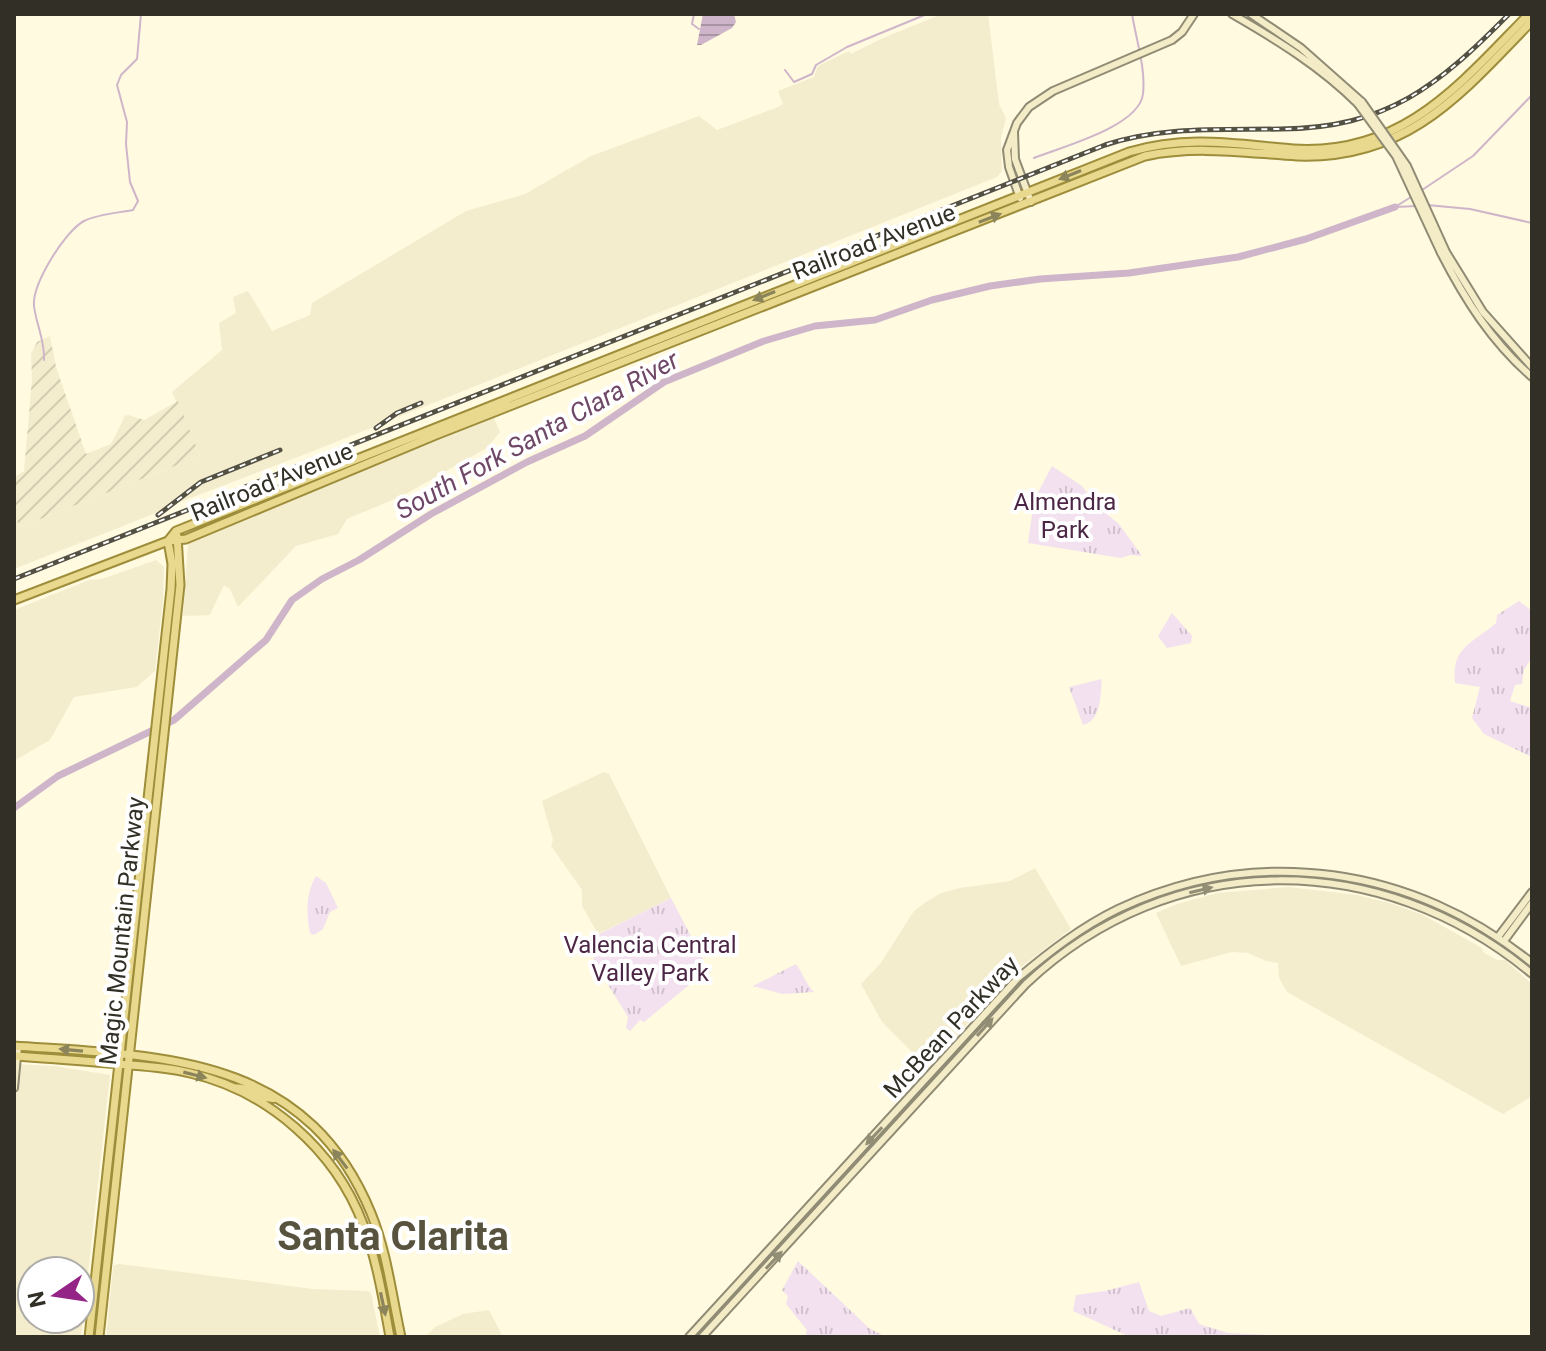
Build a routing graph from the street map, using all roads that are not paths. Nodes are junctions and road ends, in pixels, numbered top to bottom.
1 (1194, 14) edge
2 (1232, 14) edge
3 (1251, 14) edge
4 (1529, 14) edge
5 (1532, 21) edge
6 (1345, 88) junction
7 (1023, 194) junction
8 (1027, 204) junction
9 (1443, 252) junction
10 (1532, 367) edge
11 (1532, 377) edge
12 (556, 379) junction
13 (522, 402) junction
14 (176, 531) junction
15 (178, 540) junction
16 (168, 541) junction
17 (14, 600) edge
18 (1532, 892) edge
19 (1532, 903) edge
20 (1499, 942) junction
21 (1532, 963) edge
22 (1532, 974) edge
23 (16, 1046) edge
24 (125, 1055) junction
25 (16, 1056) edge
26 (122, 1065) junction
27 (14, 1088) edge
28 (234, 1088) junction
29 (277, 1098) junction
30 (270, 1107) junction
31 (299, 1115) junction
32 (856, 1155) junction
33 (831, 1182) junction
34 (840, 1188) junction
35 (348, 1193) junction
36 (827, 1202) junction
37 (375, 1225) junction
38 (89, 1337) edge
39 (99, 1337) edge
40 (390, 1337) edge
41 (401, 1337) edge
42 (689, 1337) edge
43 (702, 1337) edge

1 - 7 main road
2 - 6 main road
3 - 6 main road
4 -> 7 main road, Railroad Avenue
5 - 8 main road, Railroad Avenue
6 - 9 main road, bridge
7 - 8 main road
7 -> 12 main road, Railroad Avenue
13 -> 8 main road, Railroad Avenue
9 - 10 main road
9 - 11 main road
12 - 13 main road
12 - 14 main road, Railroad Avenue
13 - 15 main road, Railroad Avenue
14 - 15 main road, Magic Mountain Parkway
14 - 16 main road, Railroad Avenue
15 - 16 main road, Railroad Avenue
15 - 24 main road, Magic Mountain Parkway
16 - 17 main road
16 - 24 main road, Magic Mountain Parkway
18 - 20 main road
19 - 20 main road
20 - 21 main road, McBean Parkway
20 - 22 main road, McBean Parkway
20 -> 32 main road, McBean Parkway
34 -> 20 main road, McBean Parkway
24 -> 23 main road
23 - 25 main road
24 - 26 main road, Magic Mountain Parkway
24 - 29 main road
25 - 26 main road
25 - 27 main road
26 -> 28 main road
26 - 38 main road, Magic Mountain Parkway
26 - 39 main road, Magic Mountain Parkway
28 - 29 main road
28 - 30 main road
29 - 31 main road
30 - 31 main road
30 - 35 main road
37 -> 31 main road
32 - 33 main road, McBean Parkway
32 - 34 main road
33 - 36 main road
33 - 42 main road, McBean Parkway
34 - 36 main road, McBean Parkway
35 - 37 main road
35 -> 40 main road
43 -> 36 main road, McBean Parkway
37 - 41 main road

